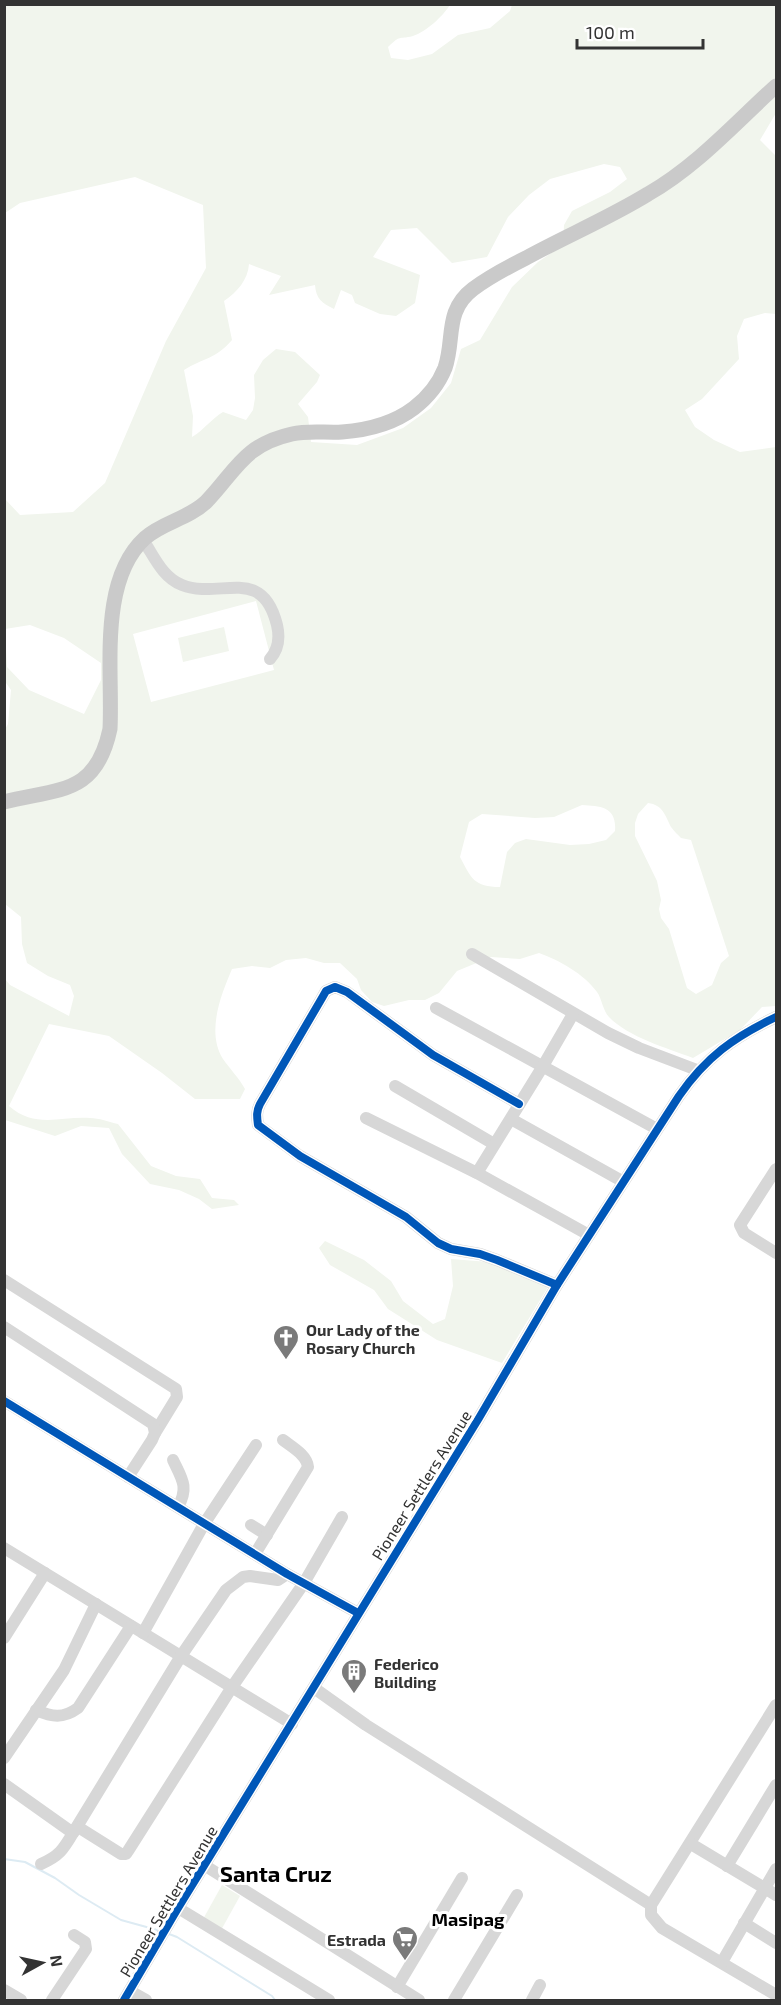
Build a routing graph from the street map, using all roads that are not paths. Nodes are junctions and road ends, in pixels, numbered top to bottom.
1 (777, 86) edge
2 (143, 540) junction
3 (270, 659) dead end
4 (4, 802) edge
5 (472, 954) dead end
6 (436, 1008) dead end
7 (573, 1014) junction
8 (777, 1017) edge
9 (543, 1066) junction
10 (697, 1070) junction
11 (395, 1086) dead end
12 (519, 1104) junction
13 (366, 1118) dead end
14 (511, 1119) junction
15 (657, 1129) junction
16 (494, 1144) junction
17 (777, 1169) edge
18 (477, 1173) junction
19 (622, 1181) junction
20 (589, 1235) junction
21 (777, 1253) edge
22 (4, 1280) edge
23 (557, 1285) junction
24 (4, 1327) edge
25 (4, 1401) edge
26 (155, 1433) junction
27 (283, 1440) dead end
28 (256, 1445) dead end
29 (173, 1460) dead end
30 (128, 1478) junction
31 (178, 1507) junction
32 (342, 1516) dead end
33 (204, 1524) junction
34 (251, 1525) dead end
35 (267, 1535) junction
36 (4, 1548) edge
37 (255, 1554) junction
38 (45, 1573) junction
39 (287, 1574) junction
40 (304, 1583) junction
41 (96, 1604) junction
42 (358, 1613) junction
43 (131, 1626) junction
44 (143, 1633) junction
45 (4, 1638) edge
46 (181, 1656) junction
47 (231, 1687) junction
48 (314, 1688) junction
49 (777, 1705) edge
50 (36, 1710) junction
51 (292, 1724) junction
52 (4, 1758) edge
53 (4, 1784) edge
54 (777, 1785) edge
55 (75, 1830) junction
56 (690, 1844) junction
57 (41, 1864) dead end
58 (204, 1865) junction
59 (727, 1866) junction
60 (777, 1869) edge
61 (462, 1878) dead end
62 (765, 1888) junction
63 (517, 1894) dead end
64 (777, 1895) edge
65 (651, 1905) junction
66 (178, 1908) junction
67 (744, 1923) junction
68 (74, 1935) dead end
69 (777, 1943) edge
70 (722, 1962) junction
71 (540, 1985) dead end
72 (397, 1987) junction
73 (4, 1990) edge
74 (777, 1995) edge
75 (127, 1996) edge
76 (21, 2001) edge
77 (52, 2001) edge
78 (146, 2001) edge
79 (330, 2001) edge
80 (419, 2001) edge
81 (454, 2001) edge
82 (532, 2001) edge

1 - 2 main road
2 - 3 street
2 - 4 main road
5 - 7 street
6 - 9 street
7 - 9 street
7 - 10 street
8 - 10 street, Pioneer Settlers Avenue
9 - 12 street
9 - 15 street
10 - 15 street, Pioneer Settlers Avenue
11 - 16 street
12 - 14 street
12 - 23 street
13 - 18 street
14 - 16 street
14 - 19 street
15 - 19 street, Pioneer Settlers Avenue
16 - 18 street
17 - 21 street
18 - 20 street
19 - 20 street, Pioneer Settlers Avenue
20 - 23 street, Pioneer Settlers Avenue
22 - 26 street
23 - 42 street, Pioneer Settlers Avenue
24 - 26 street
25 - 30 street
26 - 30 street
27 - 35 street
28 - 33 street
29 - 31 street
30 - 31 street
31 - 33 street
32 - 40 street
33 - 37 street
33 - 44 street
34 - 35 street
35 - 37 street
36 - 38 street
37 - 39 street
38 - 41 street
38 - 45 street
39 - 40 street
39 - 46 street
40 - 42 street
40 - 47 street
41 - 43 street
41 - 50 street
42 - 48 street, Pioneer Settlers Avenue
43 - 44 street
43 - 50 street
44 - 46 street
46 - 47 street
46 - 55 street
47 - 51 street
47 - 55 street
48 - 51 street, Pioneer Settlers Avenue
48 - 65 street
49 - 56 street
50 - 52 street
51 - 58 street, Pioneer Settlers Avenue
53 - 55 street
54 - 59 street
55 - 57 street
56 - 59 street
56 - 65 street
58 - 66 street, Pioneer Settlers Avenue
58 - 72 street
59 - 62 street
60 - 62 street
61 - 72 street
62 - 64 street
62 - 67 street
63 - 81 street
65 - 70 street
66 - 75 street, Pioneer Settlers Avenue
66 - 79 street
67 - 69 street
67 - 70 street
68 - 77 street
70 - 74 street
71 - 82 street
72 - 80 street
73 - 76 street
75 - 78 street

